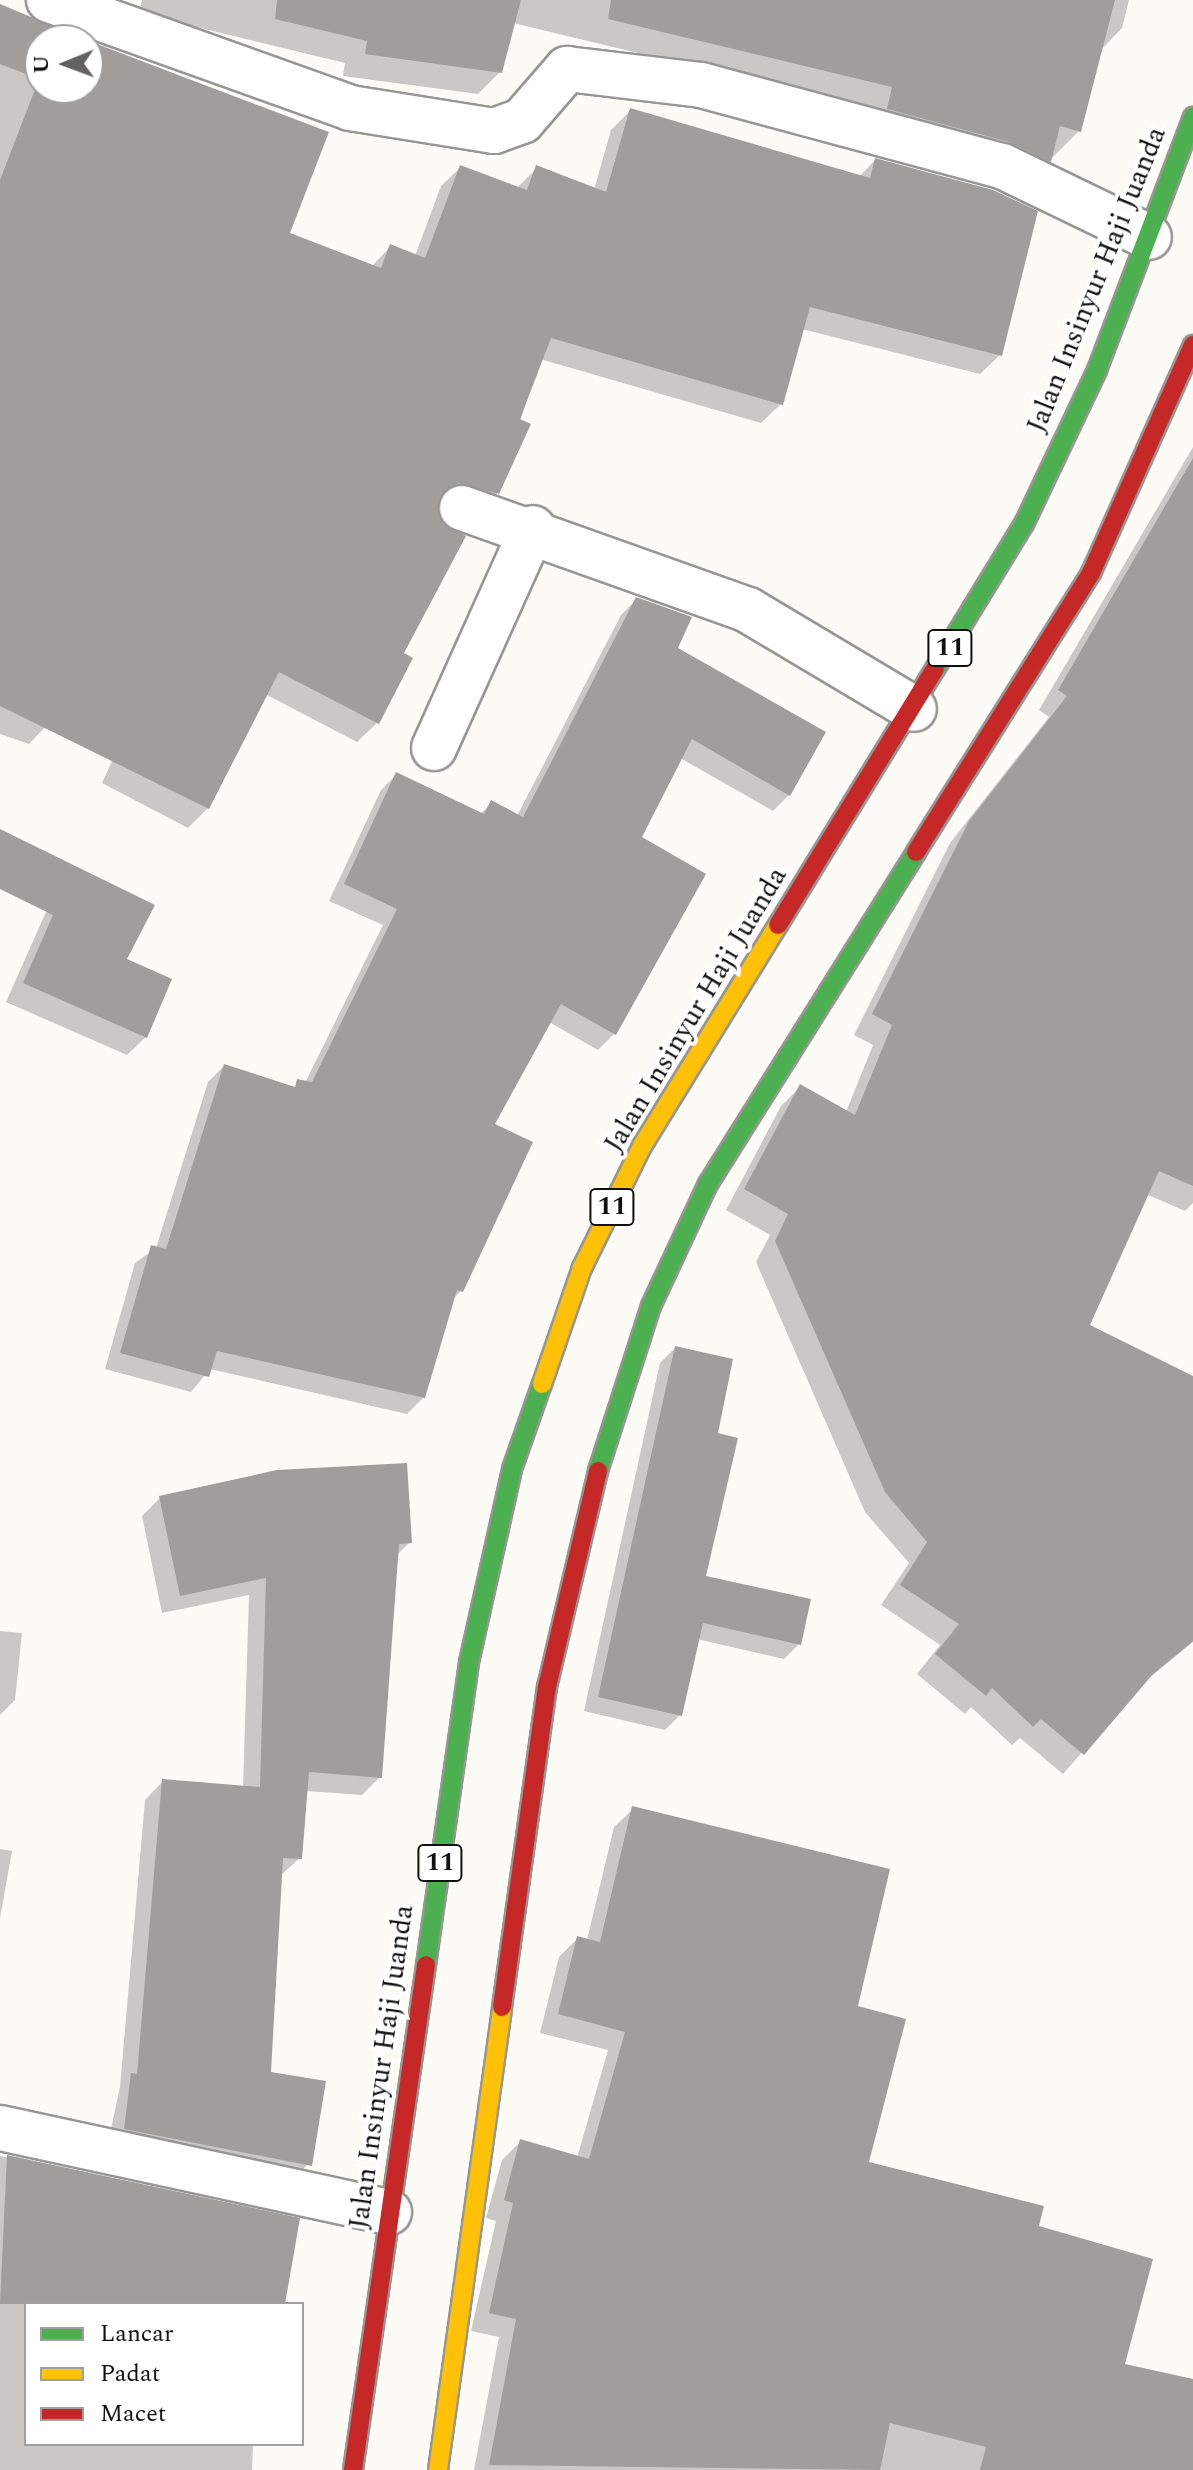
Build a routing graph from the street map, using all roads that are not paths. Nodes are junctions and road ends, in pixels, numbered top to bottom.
1 (49, 0) edge
2 (1193, 117) edge
3 (1149, 237) junction
4 (1193, 345) edge
5 (462, 508) dead end
6 (533, 528) junction
7 (914, 709) junction
8 (434, 748) dead end
9 (0, 2128) edge
10 (389, 2212) junction
11 (353, 2470) edge
12 (438, 2470) edge

1 - 3 street
2 - 3 highway, Jalan Insinyur Haji Juanda / 11
3 - 7 highway, Jalan Insinyur Haji Juanda / 11
4 - 12 highway
5 - 6 street
6 - 7 street
6 - 8 street
7 - 10 highway, Jalan Insinyur Haji Juanda / 11
9 - 10 street
10 - 11 highway, Jalan Insinyur Haji Juanda / 11

